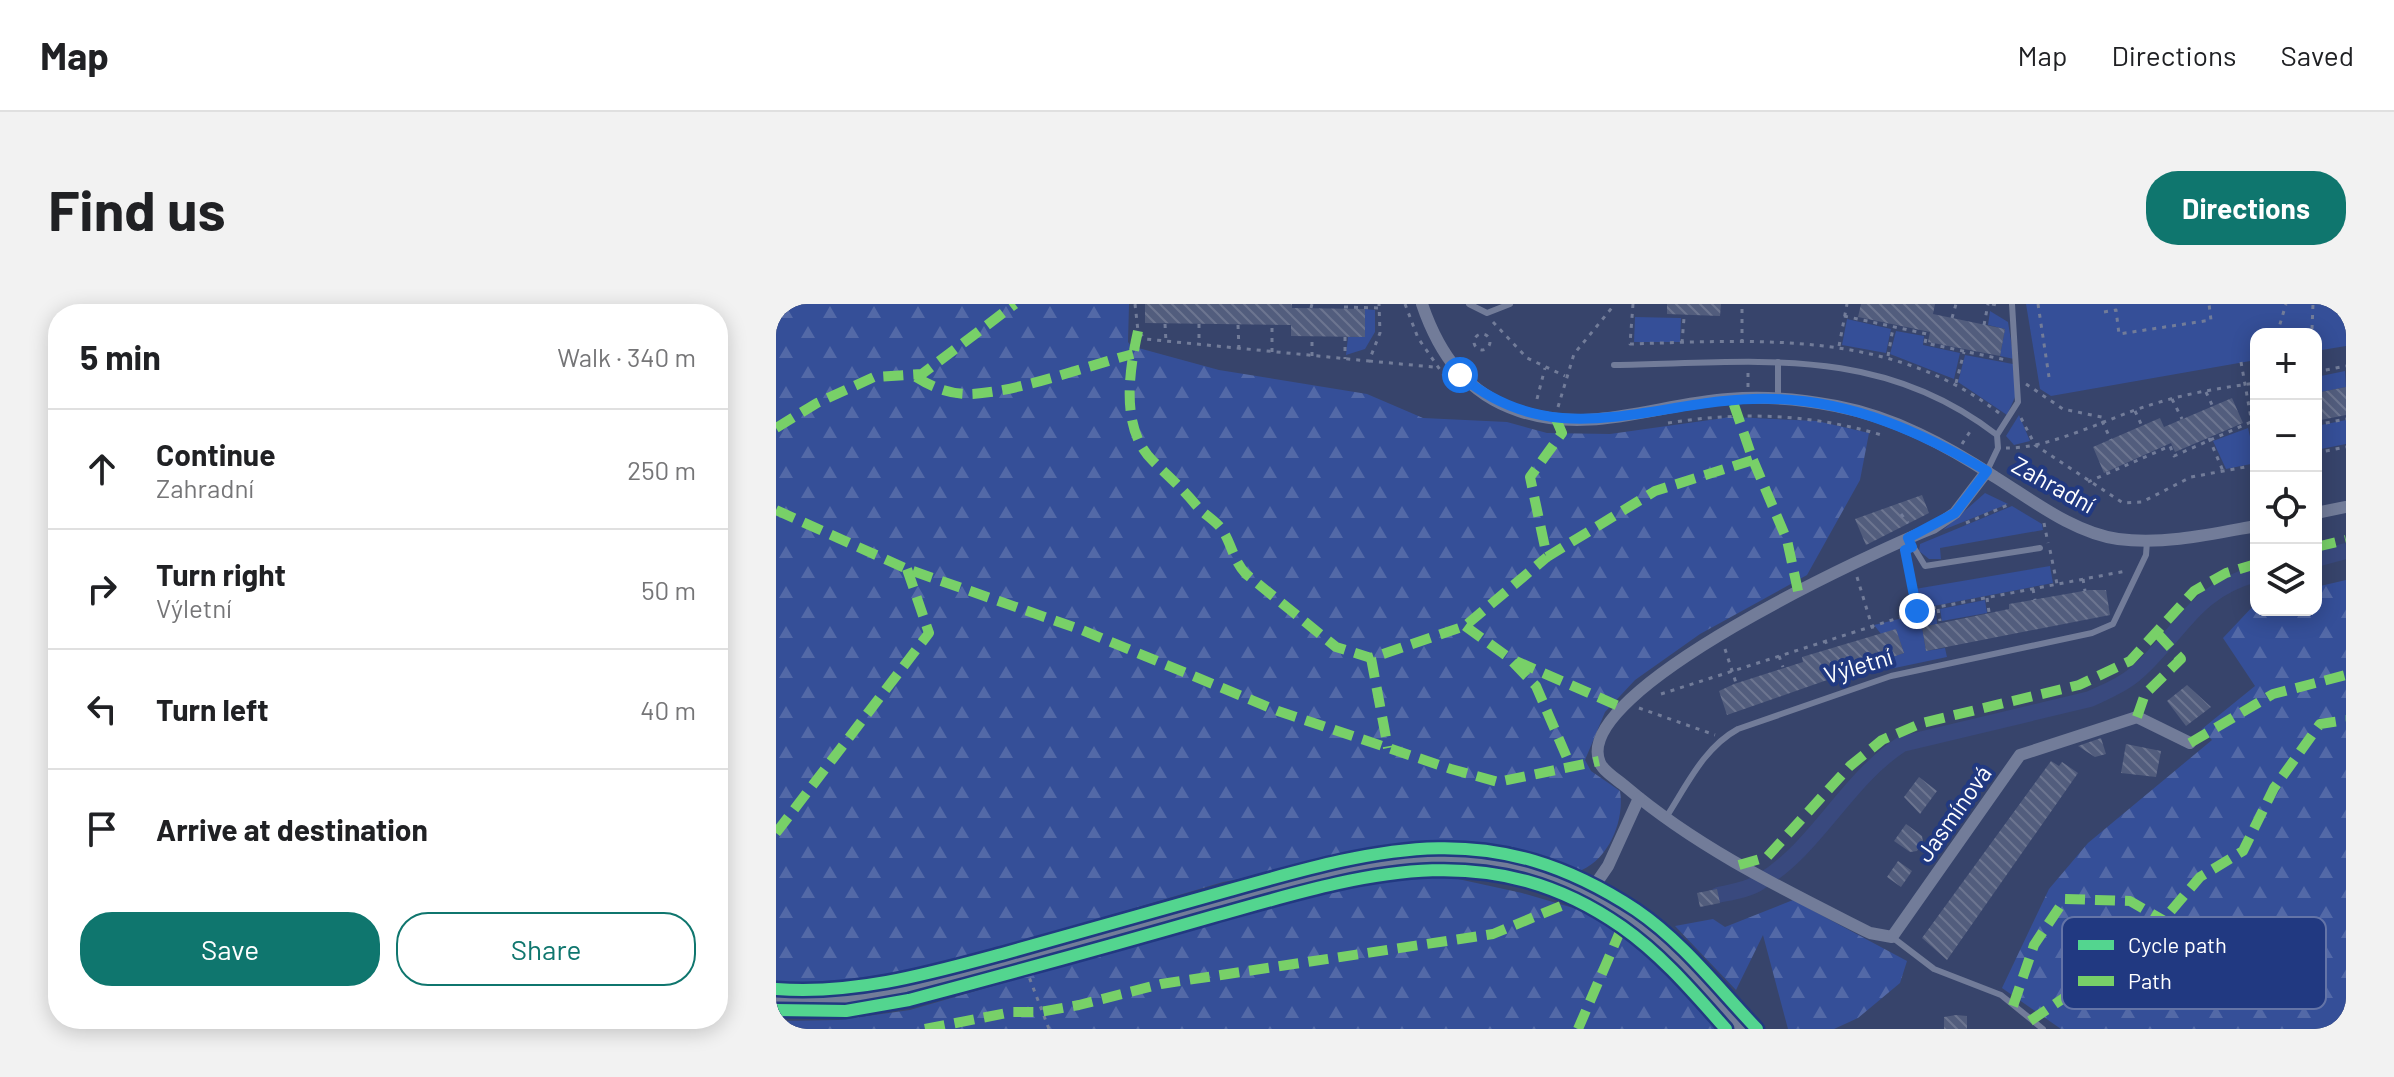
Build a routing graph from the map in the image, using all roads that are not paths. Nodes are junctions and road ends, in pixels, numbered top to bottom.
1 (1422, 304) edge
2 (1469, 304) edge
3 (1510, 304) edge
4 (2012, 304) edge
5 (1778, 362) junction
6 (1614, 365) dead end
7 (1778, 399) junction
8 (1997, 435) junction
9 (1987, 471) junction
10 (2346, 507) edge
11 (2322, 512) edge
12 (2250, 527) edge
13 (1910, 537) junction
14 (2147, 541) junction
15 (2040, 548) dead end
16 (2190, 743) dead end
17 (1639, 798) junction
18 (1665, 819) junction
19 (1588, 895) junction
20 (1892, 937) junction
21 (776, 1000) edge
22 (1742, 1029) edge
23 (2043, 1029) edge

1 - 7 street, Zahradní
2 - 3 lane
4 - 8 lane
5 - 6 lane
5 - 7 lane
5 - 8 lane
7 - 9 street, Zahradní
8 - 9 lane
9 - 13 street
9 - 14 street, Zahradní
10 - 11 street
12 - 14 street, Zahradní
13 - 15 lane
13 - 17 street
14 - 18 lane, Výletní
16 - 20 street, Jasmínová
17 - 18 street
17 - 19 street
18 - 20 street
19 - 21 street
19 - 22 street
20 - 23 lane

